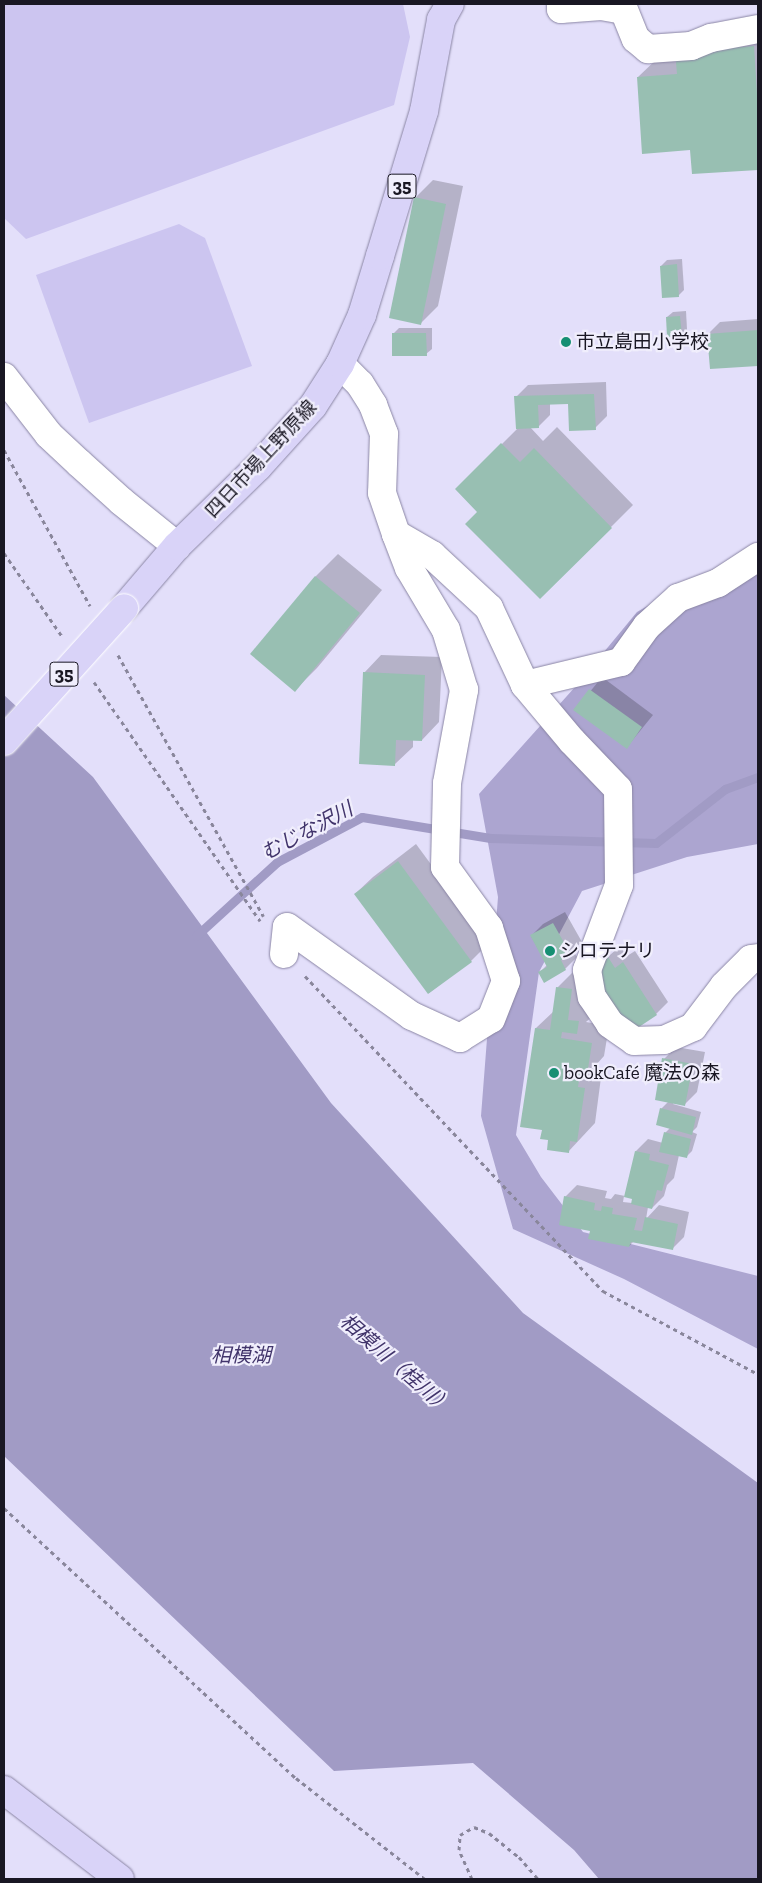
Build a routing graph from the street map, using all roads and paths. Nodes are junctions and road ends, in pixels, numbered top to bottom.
1 (450, 4) edge
2 (561, 4) edge
3 (758, 29) edge
4 (340, 364) junction
5 (4, 377) edge
6 (4, 450) edge
7 (396, 534) junction
8 (177, 546) junction
9 (4, 553) edge
10 (758, 557) edge
11 (95, 613) dead end
12 (66, 642) dead end
13 (114, 647) dead end
14 (88, 674) dead end
15 (525, 685) junction
16 (4, 741) edge
17 (284, 954) junction
18 (758, 958) edge
19 (758, 1374) edge
20 (4, 1508) edge
21 (4, 1790) edge
22 (120, 1879) edge
23 (425, 1879) edge
24 (472, 1879) edge
25 (538, 1879) edge

1 - 4 main road, 四日市場上野原線 / 35
2 - 3 street
4 - 7 street
4 - 8 main road, 四日市場上野原線 / 35
5 - 8 street
6 - 11 path
7 - 15 street
7 - 17 street
8 - 16 main road, 四日市場上野原線 / 35, bridge
9 - 12 path
10 - 15 street
13 - 17 path
14 - 17 path
15 - 18 street
17 - 19 path
20 - 23 path
21 - 22 main road
24 - 25 path

